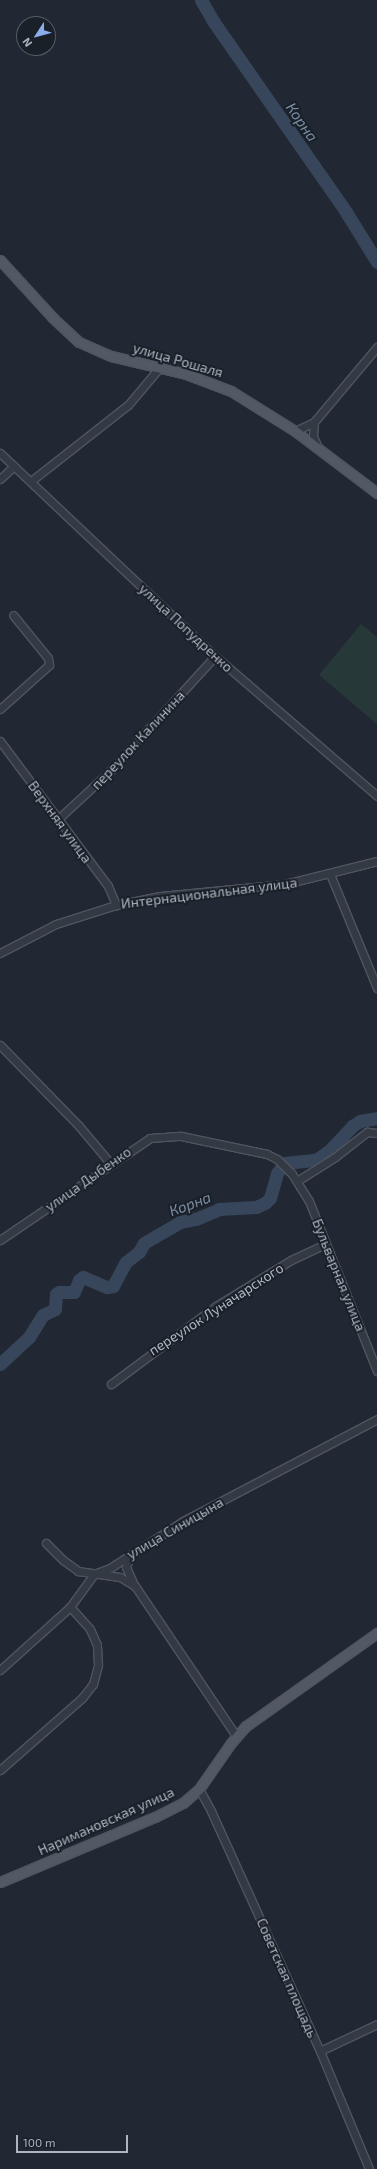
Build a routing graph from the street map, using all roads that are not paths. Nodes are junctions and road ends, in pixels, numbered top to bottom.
1 (0, 260) edge
2 (377, 347) edge
3 (160, 367) junction
4 (314, 422) junction
5 (295, 431) junction
6 (320, 450) junction
7 (0, 453) edge
8 (14, 466) junction
9 (0, 479) edge
10 (31, 482) junction
11 (377, 493) edge
12 (13, 615) dead end
13 (215, 656) junction
14 (0, 709) edge
15 (0, 741) edge
16 (377, 796) edge
17 (57, 820) junction
18 (377, 861) edge
19 (330, 874) junction
20 (116, 904) junction
21 (0, 953) edge
22 (377, 988) edge
23 (0, 1045) edge
24 (377, 1133) edge
25 (181, 1136) joint
26 (110, 1163) junction
27 (297, 1181) junction
28 (0, 1240) edge
29 (326, 1244) junction
30 (377, 1371) edge
31 (110, 1384) dead end
32 (377, 1419) edge
33 (46, 1543) dead end
34 (132, 1552) junction
35 (94, 1574) junction
36 (135, 1586) junction
37 (70, 1607) junction
38 (377, 1633) edge
39 (0, 1670) edge
40 (236, 1736) junction
41 (0, 1770) edge
42 (199, 1789) junction
43 (0, 1882) edge
44 (377, 2024) edge
45 (320, 2051) junction
46 (369, 2169) edge

1 - 3 main road, улица Рошаля
2 - 4 street
3 - 5 main road, улица Рошаля
3 - 10 street
4 - 5 street
4 - 6 street
5 - 6 main road, улица Рошаля
6 - 11 main road, улица Рошаля
7 - 8 street, улица Попудренко
8 - 9 street
8 - 10 street, улица Попудренко
10 - 13 street, улица Попудренко
12 - 14 street
13 - 16 street, улица Попудренко
13 - 17 street, переулок Калинина
15 - 17 street, Верхняя улица
17 - 20 street, Верхняя улица
18 - 19 street, Интернациональная улица
19 - 20 street, Интернациональная улица
19 - 22 street
20 - 21 street, Интернациональная улица
23 - 26 street
24 - 27 street
25 - 26 street, улица Дыбенко
25 - 27 street, Бульварная улица
26 - 28 street, улица Дыбенко
27 - 29 street, Бульварная улица
29 - 30 street, Бульварная улица
29 - 31 street, переулок Луначарского
32 - 34 street, улица Синицына
33 - 35 street
34 - 35 street, улица Синицына
34 - 36 street
35 - 36 street
35 - 37 street
36 - 40 street
37 - 39 street
37 - 41 street
38 - 40 main road, Наримановская улица
40 - 42 main road, Наримановская улица
42 - 43 main road, Наримановская улица
42 - 45 street, Советская площадь
44 - 45 street
45 - 46 street, Советская площадь

